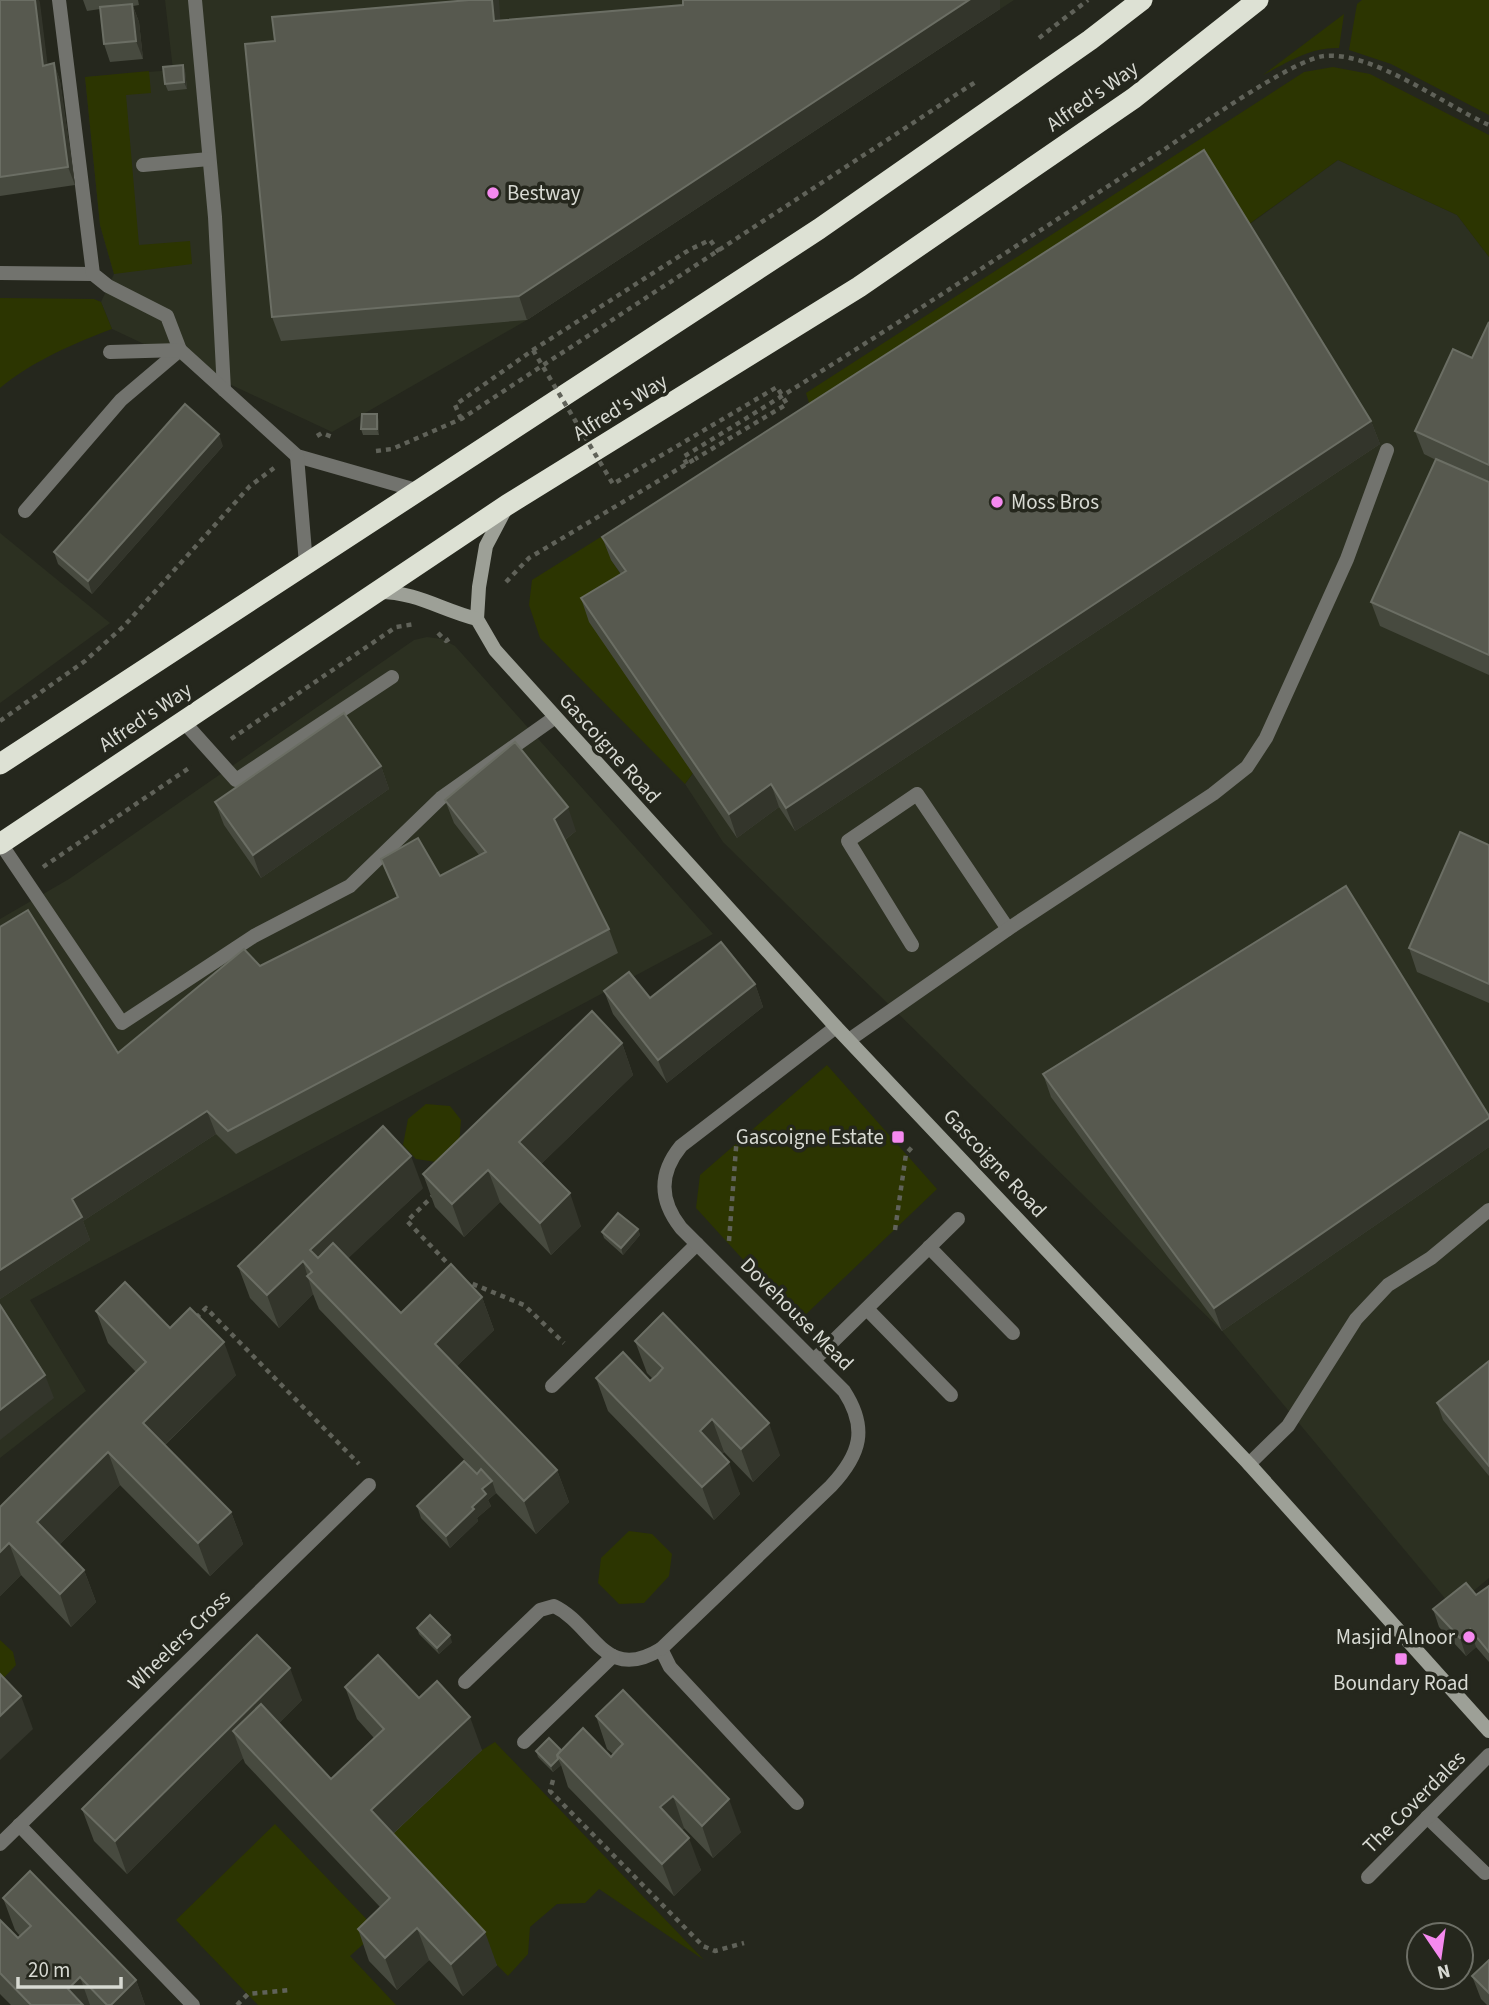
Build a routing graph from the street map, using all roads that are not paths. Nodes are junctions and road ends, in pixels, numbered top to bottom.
1 (59, 0) edge
2 (195, 0) edge
3 (1142, 0) edge
4 (1258, 0) edge
5 (209, 159) junction
6 (143, 165) dead end
7 (0, 273) edge
8 (93, 274) junction
9 (180, 350) junction
10 (110, 352) dead end
11 (224, 390) junction
12 (1387, 450) dead end
13 (297, 456) junction
14 (416, 490) junction
15 (507, 505) junction
16 (25, 511) dead end
17 (306, 564) junction
18 (374, 592) junction
19 (477, 619) junction
20 (392, 677) dead end
21 (554, 718) junction
22 (183, 721) junction
23 (0, 764) edge
24 (0, 844) edge
25 (1007, 929) junction
26 (912, 945) dead end
27 (836, 1027) junction
28 (849, 1040) junction
29 (1489, 1210) edge
30 (958, 1219) dead end
31 (697, 1244) junction
32 (929, 1247) junction
33 (867, 1309) junction
34 (1013, 1333) dead end
35 (814, 1360) junction
36 (552, 1386) dead end
37 (951, 1395) dead end
38 (1249, 1464) junction
39 (369, 1485) road end
40 (662, 1649) junction
41 (613, 1656) junction
42 (465, 1682) dead end
43 (1489, 1731) edge
44 (524, 1742) dead end
45 (1489, 1755) edge
46 (797, 1803) dead end
47 (1427, 1817) junction
48 (19, 1825) junction
49 (0, 1844) edge
50 (1485, 1874) dead end
51 (1368, 1877) dead end
52 (193, 2005) edge

1 - 8 street
2 - 5 street
3 - 14 highway, Alfred's Way
4 - 15 highway, Alfred's Way
5 - 6 street
5 - 11 street
7 - 8 street
8 - 9 street
9 - 10 street
9 - 11 street
9 - 16 street
11 - 13 street
12 - 25 street
13 - 14 street
13 - 17 street
14 - 17 highway, Alfred's Way
15 - 18 highway, Alfred's Way
15 - 19 street
17 - 23 highway, Alfred's Way
18 - 19 street
18 - 22 highway, Alfred's Way
19 - 21 street, Gascoigne Road
20 - 22 street
21 - 24 street
21 - 27 street, Gascoigne Road
22 - 24 highway, Alfred's Way
25 - 26 street
25 - 28 street
27 - 28 street, Gascoigne Road
27 - 31 street, Dovehouse Mead
28 - 38 street, Gascoigne Road
29 - 38 street
30 - 32 street
31 - 35 street, Dovehouse Mead
31 - 36 street
32 - 33 street
32 - 34 street
33 - 35 street
33 - 37 street
35 - 40 street, Dovehouse Mead
38 - 43 street, Gascoigne Road
39 - 48 street, Wheelers Cross
40 - 41 street, Dovehouse Mead
40 - 46 street
41 - 42 street
41 - 44 street
45 - 47 street, The Coverdales
47 - 50 street
47 - 51 street, The Coverdales
48 - 49 street, Wheelers Cross
48 - 52 street

